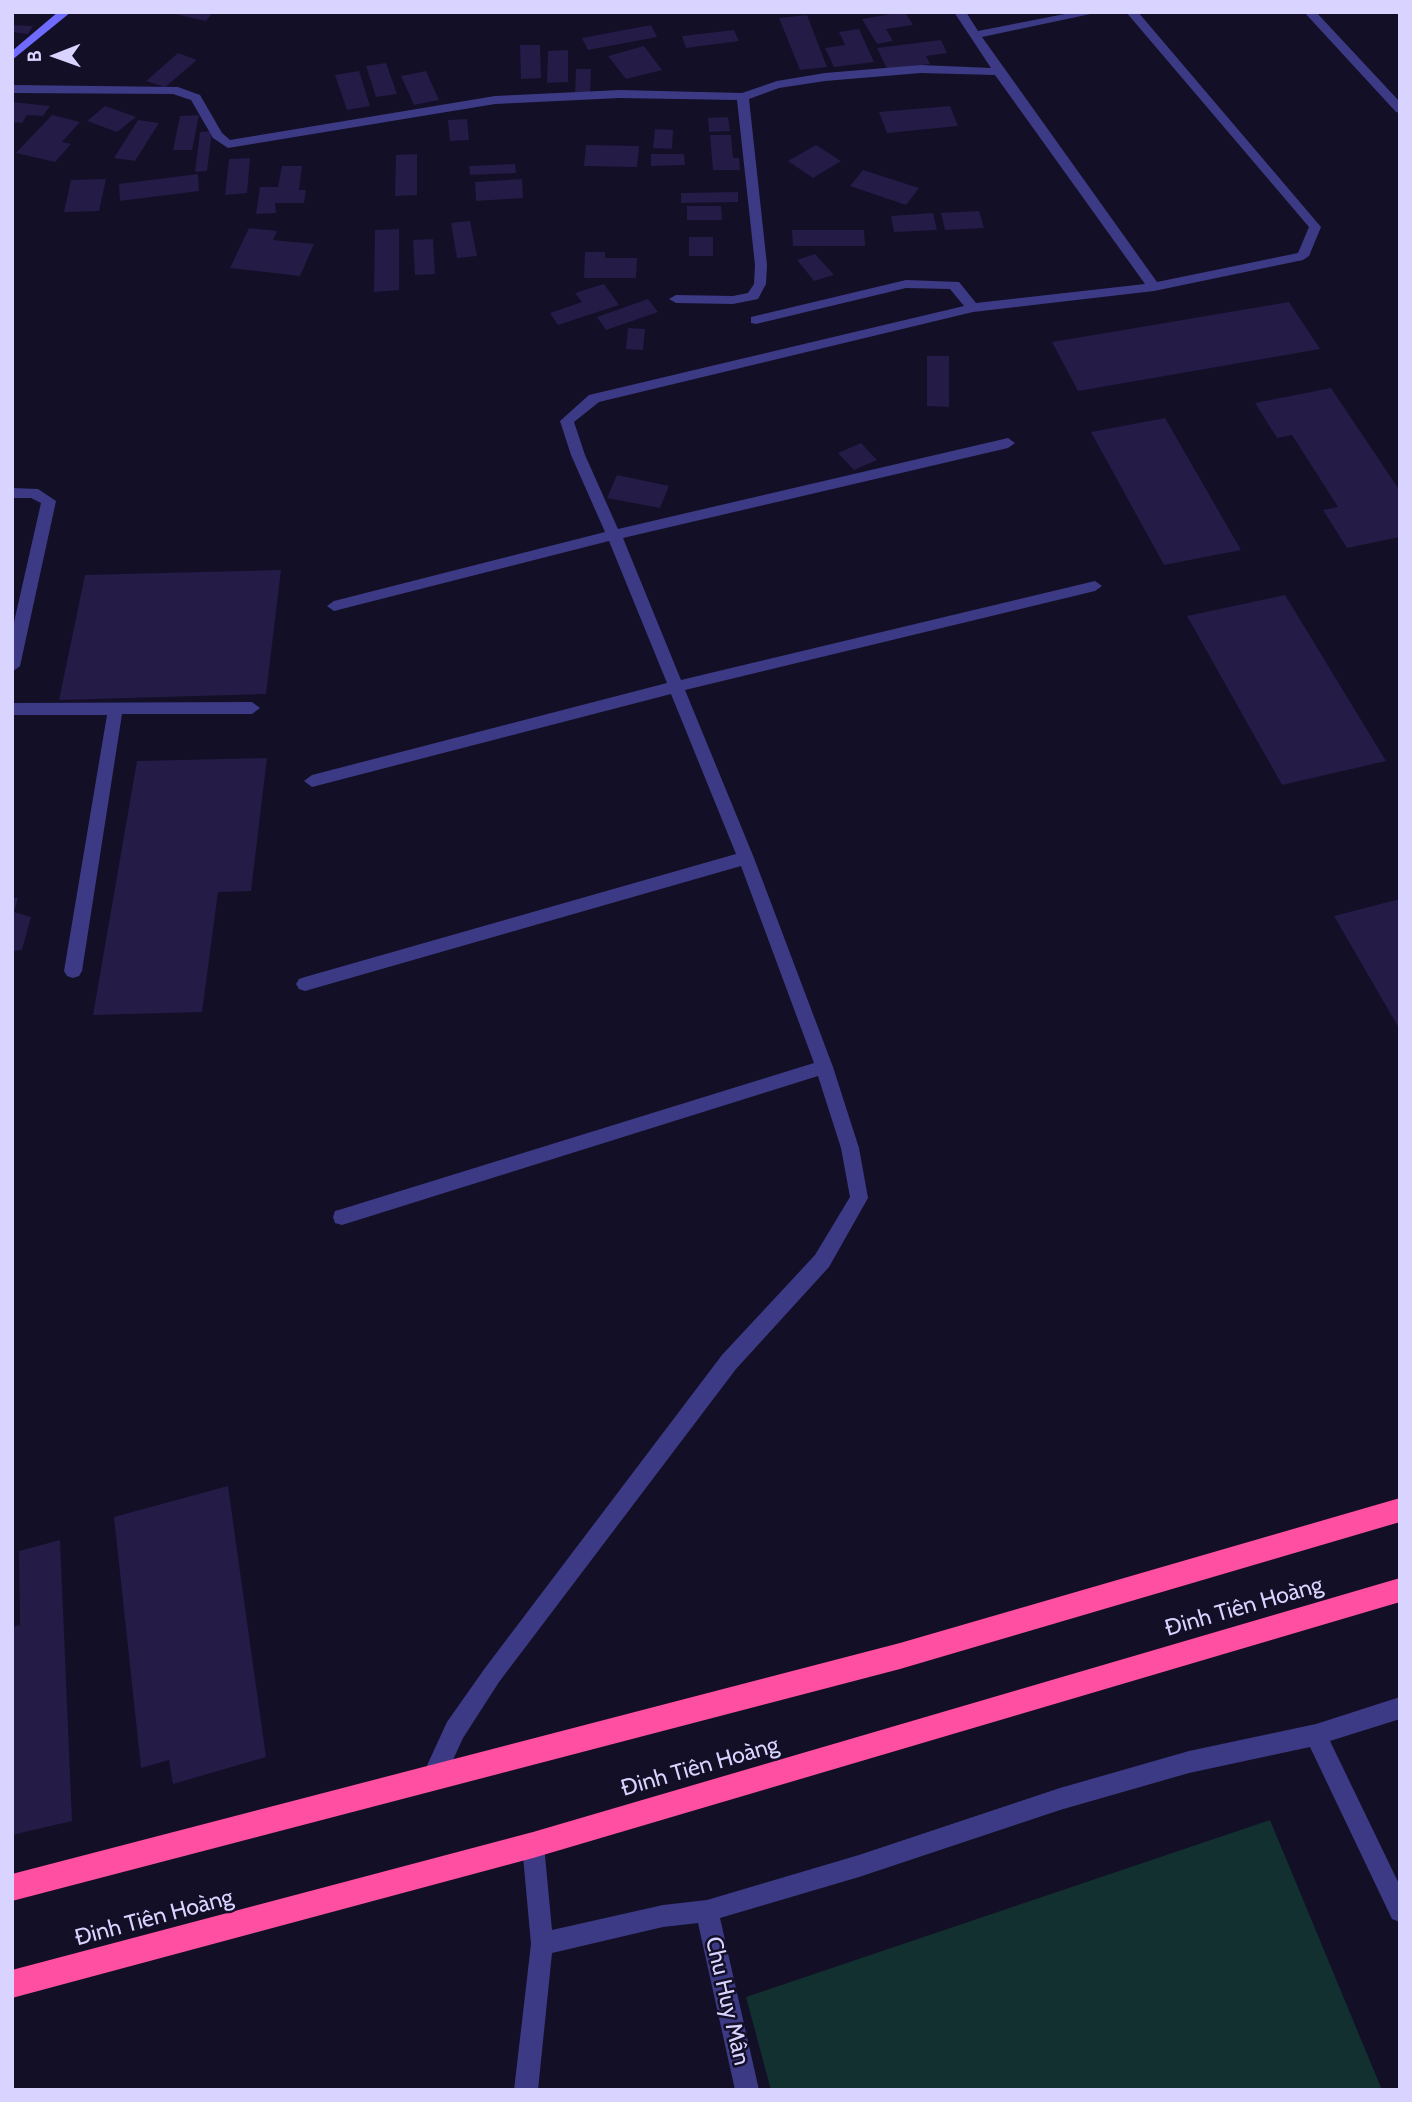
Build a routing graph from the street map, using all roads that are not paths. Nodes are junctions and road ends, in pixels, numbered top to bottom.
1 (65, 12) edge
2 (960, 12) edge
3 (1094, 12) edge
4 (1132, 12) edge
5 (1310, 12) edge
6 (977, 35) junction
7 (12, 57) edge
8 (999, 72) junction
9 (12, 89) edge
10 (743, 97) junction
11 (1400, 109) edge
12 (1154, 287) junction
13 (676, 299) dead end
14 (973, 308) junction
15 (756, 320) dead end
16 (1008, 443) dead end
17 (12, 493) edge
18 (614, 535) junction
19 (1095, 586) dead end
20 (334, 606) dead end
21 (12, 666) edge
22 (674, 687) junction
23 (252, 708) dead end
24 (12, 709) edge
25 (115, 711) junction
26 (312, 781) dead end
27 (746, 858) junction
28 (73, 971) dead end
29 (305, 984) dead end
30 (824, 1067) junction
31 (342, 1217) dead end
32 (1400, 1510) edge
33 (1400, 1590) edge
34 (1400, 1709) edge
35 (1315, 1735) junction
36 (432, 1780) junction
37 (533, 1845) junction
38 (12, 1888) edge
39 (707, 1911) junction
40 (1400, 1911) edge
41 (542, 1944) junction
42 (12, 1984) edge
43 (526, 2090) edge
44 (747, 2090) edge

1 - 7 main road
2 - 6 street
3 - 6 street
4 - 12 street
5 - 11 street
6 - 8 street
8 - 10 street
8 - 12 street
9 - 10 street
10 - 13 street
12 - 14 street
14 - 15 street
14 - 18 street
16 - 18 street
17 - 21 street
18 - 20 street
18 - 22 street
19 - 22 street
22 - 26 street
22 - 27 street
23 - 25 street
24 - 25 street
25 - 28 street
27 - 29 street
27 - 30 street
30 - 31 street
30 - 36 street
32 - 36 highway
33 - 37 highway, Đinh Tiên Hoàng
34 - 35 street
35 - 39 street
35 - 40 street
36 - 38 highway
37 - 41 street
37 - 42 highway, Đinh Tiên Hoàng
39 - 41 street
39 - 44 street, Chu Huy Mân
41 - 43 street

